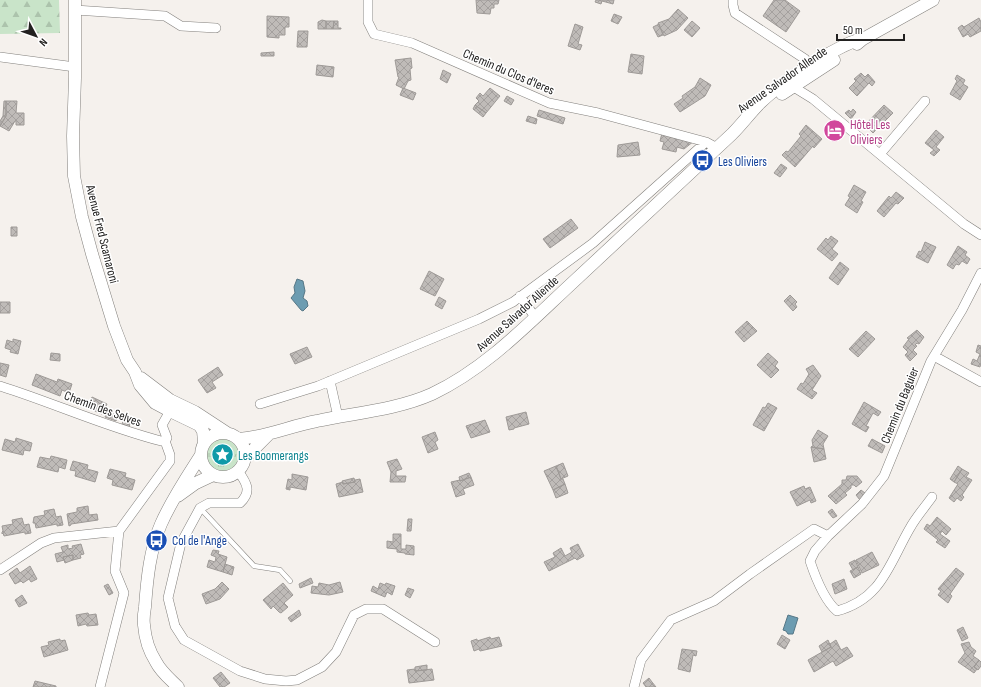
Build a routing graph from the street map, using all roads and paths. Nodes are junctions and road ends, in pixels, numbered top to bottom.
1 (368, 0) edge
2 (733, 0) edge
3 (933, 0) edge
4 (75, 5) edge
5 (216, 28) dead end
6 (863, 39) junction
7 (0, 57) edge
8 (75, 67) junction
9 (799, 77) junction
10 (813, 99) junction
11 (925, 101) dead end
12 (706, 142) junction
13 (717, 148) junction
14 (880, 154) junction
15 (981, 235) edge
16 (981, 273) edge
17 (520, 296) junction
18 (535, 317) junction
19 (934, 356) junction
20 (134, 372) junction
21 (330, 381) junction
22 (981, 382) edge
23 (0, 386) edge
24 (260, 404) dead end
25 (170, 412) junction
26 (195, 412) junction
27 (338, 417) junction
28 (227, 432) junction
29 (269, 434) junction
30 (239, 438) junction
31 (165, 441) junction
32 (204, 442) junction
33 (200, 455) junction
34 (245, 458) junction
35 (238, 471) junction
36 (213, 475) junction
37 (932, 497) dead end
38 (174, 499) junction
39 (200, 508) junction
40 (119, 531) junction
41 (828, 536) junction
42 (0, 570) edge
43 (290, 581) dead end
44 (435, 642) dead end
45 (100, 687) edge
46 (178, 687) edge
47 (634, 687) edge

1 - 12 street, Chemin du Clos d'Ieres
2 - 9 street
3 - 6 main road, Avenue Salvador Allende
4 - 5 street
4 - 8 main road, Avenue Fred Scamaroni
6 - 9 main road, Avenue Salvador Allende
6 - 9 main road, Avenue Salvador Allende
7 - 8 street
8 - 20 main road, Avenue Fred Scamaroni
9 - 10 street
9 - 10 street
9 - 13 main road, Avenue Salvador Allende
10 - 14 street
11 - 14 street
12 - 13 street, Chemin du Clos d'Ieres
12 - 17 street
13 - 18 main road, Avenue Salvador Allende
14 - 15 street
16 - 19 street, Chemin du Baguier
17 - 18 street
17 - 21 street
18 - 27 main road, Avenue Salvador Allende
19 - 22 street
19 - 41 street, Chemin du Baguier
20 - 25 main road, Avenue Fred Scamaroni
20 - 26 main road, Avenue Fred Scamaroni
21 - 24 street
21 - 27 street
23 - 31 street, Chemin des Selves
25 - 26 street
25 - 31 street
25 - 32 main road, Avenue Fred Scamaroni
26 - 28 main road, Avenue Fred Scamaroni
27 - 29 main road, Avenue Salvador Allende
28 - 30 main road
28 - 32 main road
29 - 30 main road, Avenue Salvador Allende
29 - 34 main road, Avenue Salvador Allende
30 - 34 main road
31 - 40 street
32 - 33 main road
33 - 36 main road
33 - 38 main road
34 - 35 main road
35 - 36 main road
35 - 39 street
36 - 38 main road
37 - 41 street, Chemin du Baguier
38 - 46 main road
39 - 43 lane
39 - 44 street
40 - 42 street
40 - 45 street
41 - 47 street

